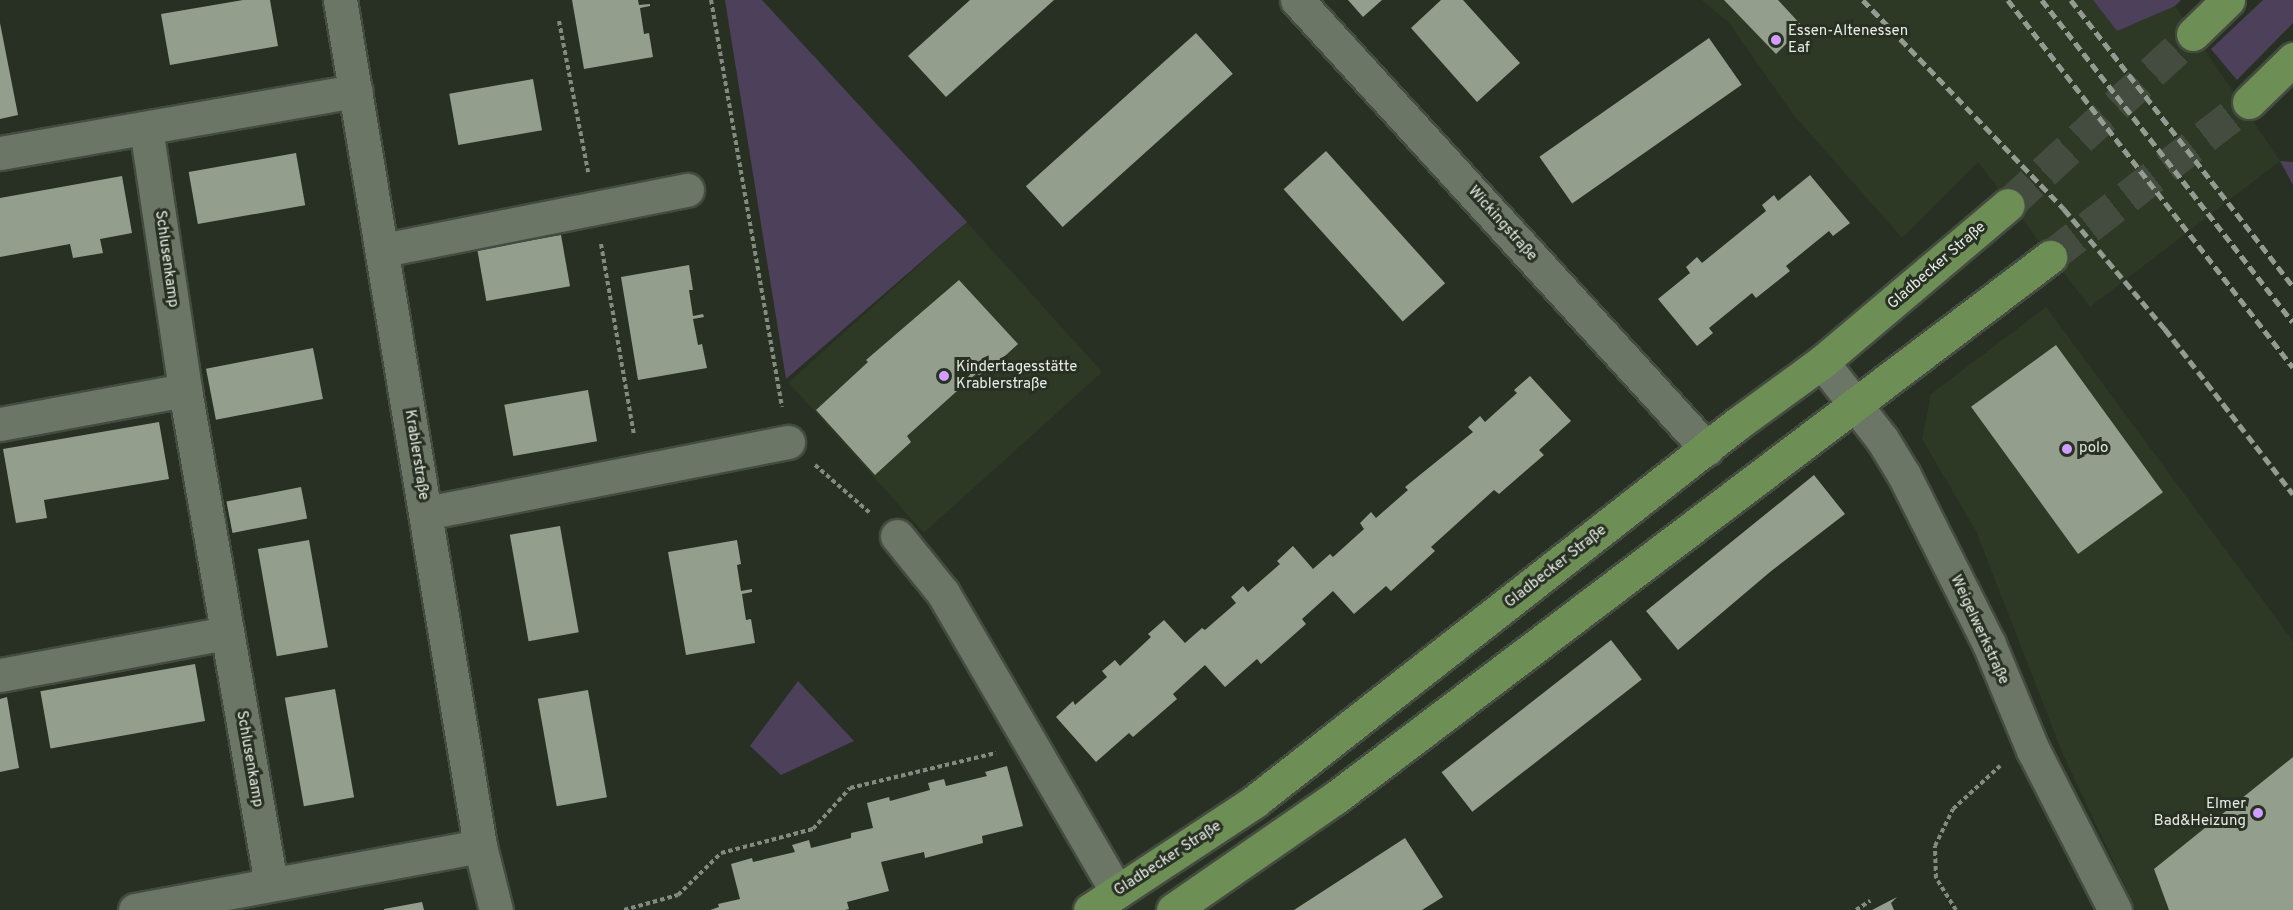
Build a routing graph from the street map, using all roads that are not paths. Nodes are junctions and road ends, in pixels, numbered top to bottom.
1 (340, 0) edge
2 (1297, 0) edge
3 (2228, 0) edge
4 (2193, 34) tunnel mouth
5 (2293, 59) edge
6 (356, 91) junction
7 (2249, 102) tunnel mouth
8 (146, 128) junction
9 (0, 153) edge
10 (687, 190) dead end
11 (2007, 204) tunnel mouth
12 (383, 250) junction
13 (2050, 257) tunnel mouth
14 (1822, 362) junction
15 (185, 390) junction
16 (1857, 405) junction
17 (0, 424) edge
18 (788, 442) road end
19 (1707, 449) junction
20 (426, 513) junction
21 (897, 536) road end
22 (227, 633) junction
23 (0, 675) edge
24 (480, 846) junction
25 (271, 884) junction
26 (1117, 892) junction
27 (135, 910) edge
28 (496, 910) edge
29 (1090, 910) edge
30 (1174, 910) edge
31 (2115, 910) edge

1 - 6 street, Krablerstraße
2 - 19 street, Wickingstraße
3 - 4 main road
5 - 7 main road
6 - 8 street
6 - 12 street, Krablerstraße
8 - 9 street
8 - 15 street, Schlusenkamp
10 - 12 street
11 - 14 main road, Gladbecker Straße
12 - 20 street, Krablerstraße
13 - 16 main road
14 - 16 street, Weigelwerkstraße
14 - 19 main road, Gladbecker Straße
15 - 17 street
15 - 22 street, Schlusenkamp
16 - 30 main road
16 - 31 street, Weigelwerkstraße
18 - 20 street
19 - 26 main road, Gladbecker Straße
20 - 24 street, Krablerstraße
21 - 26 street
22 - 23 street
22 - 25 street, Schlusenkamp
24 - 25 street
24 - 28 street, Krablerstraße
25 - 27 street
26 - 29 main road, Gladbecker Straße

